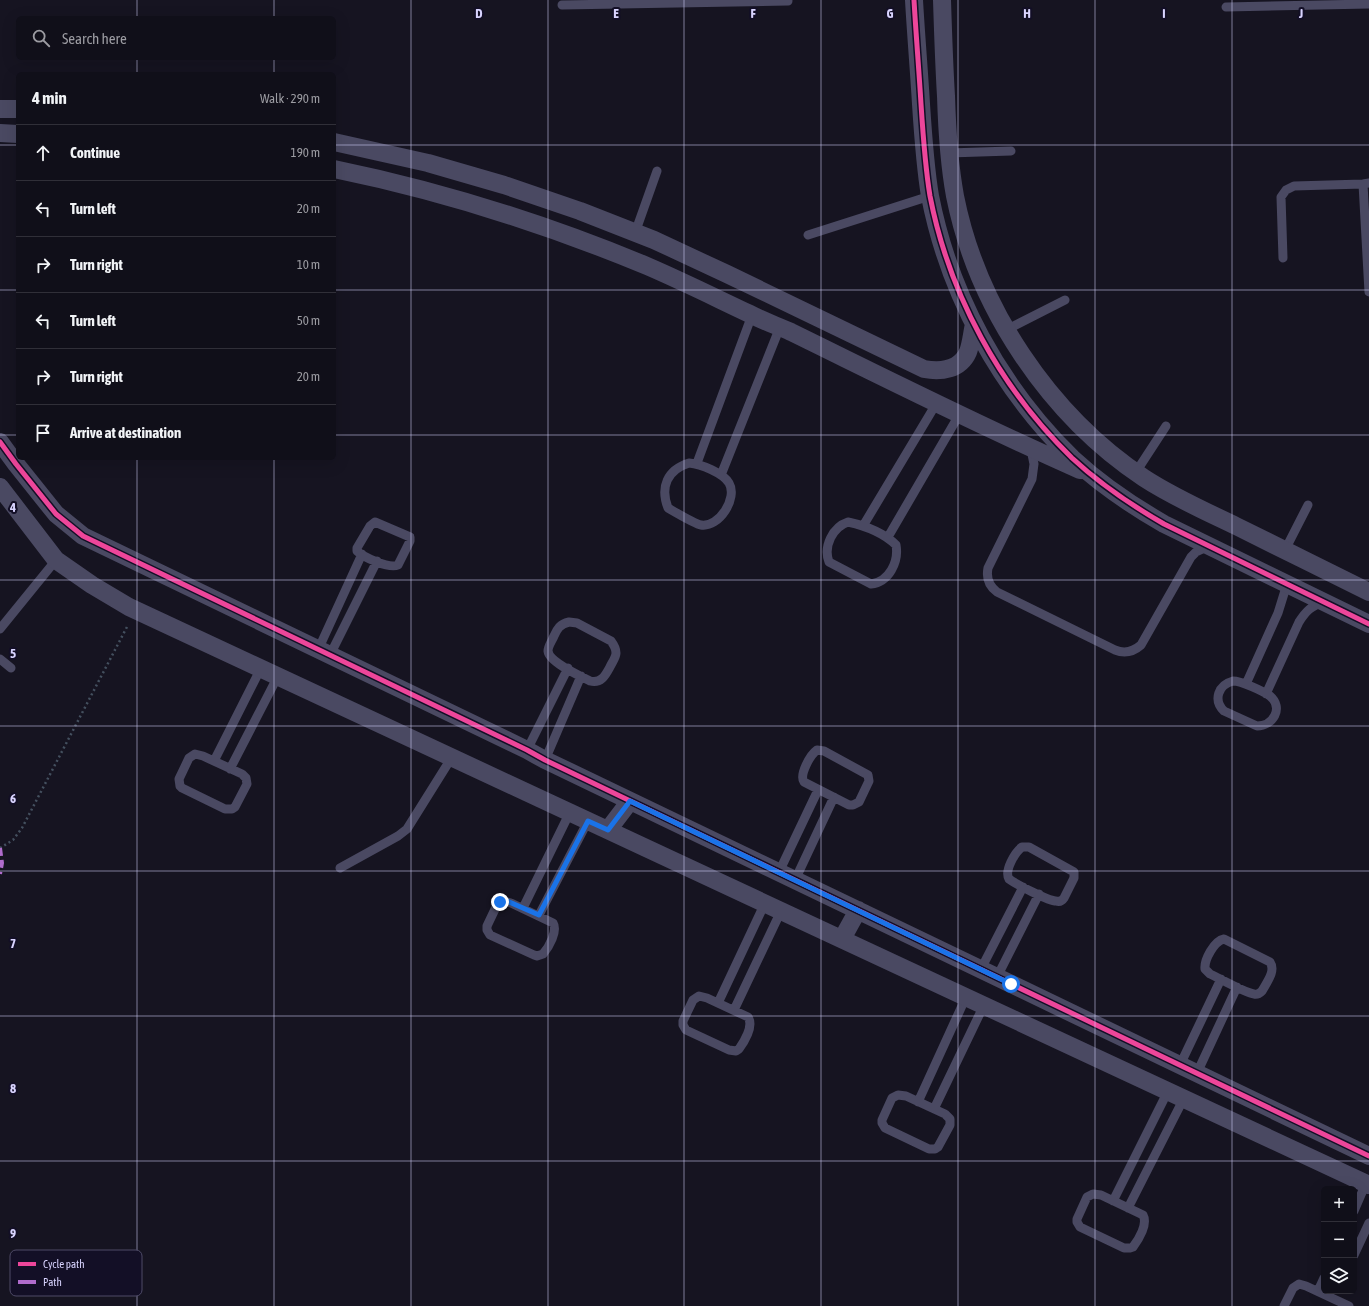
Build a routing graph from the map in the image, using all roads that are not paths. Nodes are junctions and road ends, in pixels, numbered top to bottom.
1 (914, 0) edge
2 (942, 0) edge
3 (697, 1) edge
4 (788, 1) edge
5 (648, 2) edge
6 (1369, 4) edge
7 (562, 5) dead end
8 (1226, 7) dead end
9 (0, 109) edge
10 (16, 109) edge
11 (0, 133) edge
12 (16, 134) edge
13 (336, 142) edge
14 (1011, 151) dead end
15 (949, 153) junction
16 (336, 169) edge
17 (657, 171) dead end
18 (1366, 183) edge
19 (930, 196) junction
20 (1366, 196) edge
21 (636, 233) junction
22 (808, 235) dead end
23 (1283, 258) dead end
24 (727, 274) junction
25 (1369, 292) edge
26 (718, 298) junction
27 (1065, 300) dead end
28 (752, 315) junction
29 (974, 324) junction
30 (780, 327) junction
31 (1006, 330) junction
32 (936, 404) junction
33 (959, 415) junction
34 (1166, 426) dead end
35 (0, 442) edge
36 (1031, 449) junction
37 (697, 463) junction
38 (1136, 472) junction
39 (721, 475) junction
40 (1094, 476) junction
41 (0, 487) edge
42 (1308, 505) dead end
43 (863, 526) junction
44 (888, 538) junction
45 (1211, 546) junction
46 (1285, 550) junction
47 (362, 554) junction
48 (56, 560) junction
49 (377, 562) junction
50 (1288, 584) junction
51 (1369, 592) edge
52 (1325, 602) junction
53 (1369, 624) edge
54 (0, 629) edge
55 (324, 652) junction
56 (0, 659) edge
57 (11, 668) dead end
58 (261, 668) junction
59 (568, 668) junction
60 (278, 676) junction
61 (580, 676) junction
62 (1246, 684) junction
63 (1266, 694) junction
64 (527, 750) junction
65 (452, 757) junction
66 (545, 760) junction
67 (214, 761) junction
68 (230, 769) junction
69 (818, 790) junction
70 (834, 797) junction
71 (630, 801) junction
72 (570, 812) junction
73 (588, 821) junction
74 (608, 830) junction
75 (340, 868) dead end
76 (787, 876) junction
77 (1023, 887) junction
78 (1039, 894) junction
79 (773, 907) junction
80 (523, 908) junction
81 (858, 910) junction
82 (539, 915) junction
83 (842, 939) junction
84 (981, 969) junction
85 (997, 977) junction
86 (1221, 979) junction
87 (1237, 987) junction
88 (966, 997) junction
89 (718, 1003) junction
90 (984, 1005) junction
91 (734, 1010) junction
92 (1180, 1065) junction
93 (1197, 1073) junction
94 (1176, 1095) junction
95 (1254, 1101) junction
96 (918, 1102) junction
97 (934, 1109) junction
98 (1241, 1126) junction
99 (1369, 1156) edge
100 (1368, 1184) edge
101 (1113, 1201) junction
102 (1357, 1205) edge
103 (1128, 1208) junction
104 (1369, 1223) edge
105 (1357, 1249) edge
106 (1321, 1284) edge
107 (1318, 1291) junction
108 (1335, 1295) edge
109 (1284, 1306) edge
110 (1349, 1306) edge

1 - 19 street
2 - 15 street
3 - 4 lane
3 - 5 lane
5 - 7 lane
6 - 8 lane
9 - 10 street
11 - 12 street
13 - 21 street
14 - 15 lane
15 - 31 street
16 - 26 street
17 - 21 lane
18 - 20 lane
18 - 23 lane
19 - 22 lane
19 - 29 street
20 - 25 lane
21 - 24 street
24 - 26 street
24 - 29 street
26 - 28 street
27 - 31 lane
28 - 30 street
28 - 37 lane
29 - 40 street
30 - 32 street
30 - 39 lane
31 - 38 street
32 - 33 street
32 - 43 lane
33 - 36 street
33 - 44 lane
34 - 38 lane
35 - 55 street
36 - 40 street
36 - 45 lane
37 - 39 lane
37 - 39 lane
38 - 46 street
40 - 45 street
41 - 48 street
42 - 46 lane
43 - 44 lane
43 - 44 lane
45 - 50 street
46 - 51 street
47 - 49 lane
47 - 49 lane
47 - 55 lane
48 - 54 lane
48 - 58 street
49 - 55 lane
50 - 52 street
50 - 62 lane
52 - 53 street
52 - 63 lane
55 - 64 street
56 - 57 lane
58 - 60 street
58 - 67 lane
59 - 61 lane
59 - 61 lane
59 - 64 lane
60 - 65 street
60 - 68 lane
61 - 66 lane
62 - 63 lane
62 - 63 lane
64 - 66 street
65 - 72 street
65 - 75 lane
66 - 71 street
67 - 68 lane
67 - 68 lane
69 - 70 lane
69 - 70 lane
69 - 76 lane
70 - 76 lane
71 - 74 street
71 - 76 street
72 - 73 street
72 - 80 lane
73 - 74 street
73 - 82 lane
74 - 79 street
76 - 81 street
77 - 78 lane
77 - 78 lane
77 - 84 lane
78 - 85 lane
79 - 83 street
79 - 89 lane
79 - 91 lane
80 - 82 lane
80 - 82 lane
81 - 83 street
81 - 84 street
83 - 88 street
84 - 85 street
85 - 92 street
86 - 87 lane
86 - 87 lane
86 - 92 lane
87 - 93 lane
88 - 90 street
88 - 96 lane
89 - 91 lane
89 - 91 lane
90 - 94 street
90 - 97 lane
92 - 93 street
93 - 95 street
94 - 98 street
94 - 101 lane
94 - 103 lane
95 - 98 street
95 - 99 street
96 - 97 lane
96 - 97 lane
98 - 100 street
100 - 102 lane
101 - 103 lane
101 - 103 lane
104 - 105 lane
106 - 107 lane
107 - 108 lane
107 - 109 lane
108 - 110 lane

